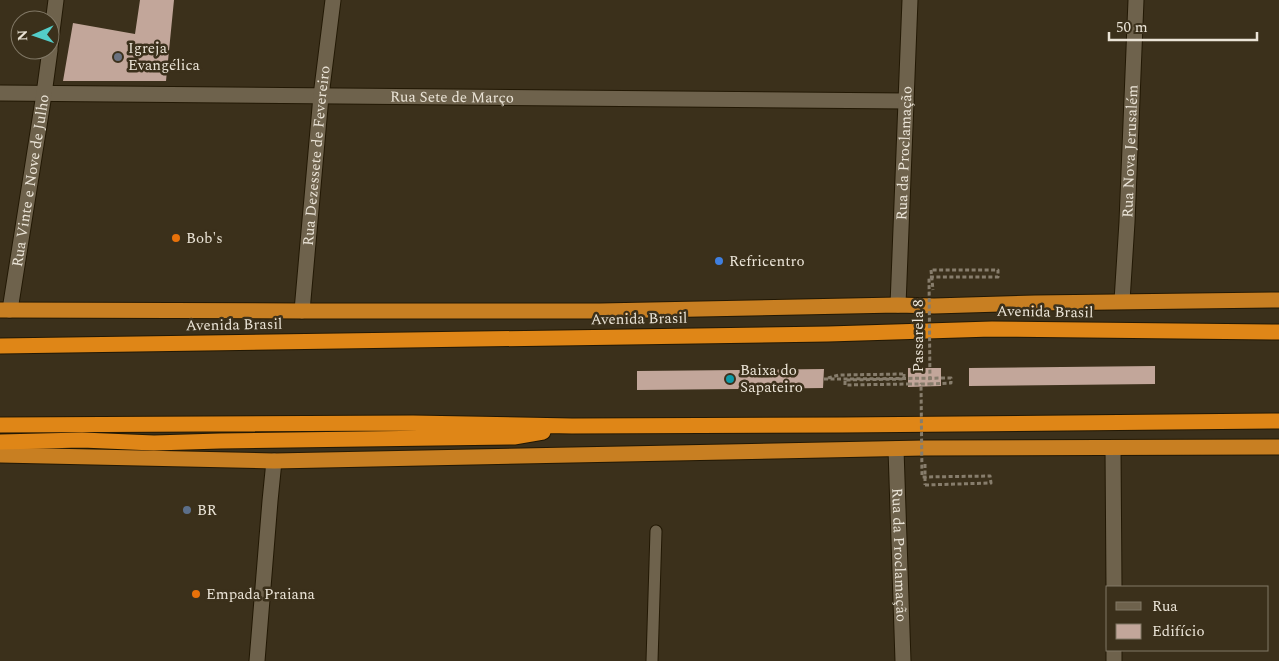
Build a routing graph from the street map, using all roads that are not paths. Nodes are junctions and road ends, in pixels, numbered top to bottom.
1 (333, 0) edge
2 (910, 0) edge
3 (1136, 0) edge
4 (48, 60) edge
5 (0, 93) edge
6 (44, 94) junction
7 (320, 96) junction
8 (906, 100) junction
9 (1279, 300) edge
10 (1122, 302) junction
11 (898, 305) junction
12 (5, 310) edge
13 (302, 311) junction
14 (1279, 332) edge
15 (0, 340) edge
16 (0, 346) edge
17 (28, 346) junction
18 (1279, 421) edge
19 (0, 425) edge
20 (572, 426) junction
21 (0, 442) edge
22 (1279, 447) edge
23 (1113, 448) junction
24 (896, 449) junction
25 (0, 455) edge
26 (274, 461) junction
27 (656, 531) dead end
28 (1114, 586) edge
29 (257, 661) edge
30 (652, 661) edge
31 (903, 661) edge

1 - 7 street, Rua Dezessete de Fevereiro
2 - 8 street, Rua da Proclamação
3 - 10 street, Rua Nova Jerusalém
4 - 6 street, Rua Vinte e Nove de Julho
5 - 6 street, Rua Sete de Março
6 - 7 street, Rua Sete de Março
6 - 12 street, Rua Vinte e Nove de Julho
7 - 8 street, Rua Sete de Março
7 - 13 street, Rua Dezessete de Fevereiro
8 - 11 street, Rua da Proclamação
9 - 10 highway, Avenida Brasil
10 - 11 highway, Avenida Brasil
11 - 13 highway, Avenida Brasil
12 - 13 highway, Avenida Brasil
14 - 17 highway, Avenida Brasil
15 - 17 highway
16 - 17 highway, Avenida Brasil
18 - 20 highway
19 - 20 highway
20 - 21 highway
22 - 23 highway
23 - 24 highway
23 - 28 street
24 - 26 highway
24 - 31 street, Rua da Proclamação
25 - 26 highway
26 - 29 street
27 - 30 lane

